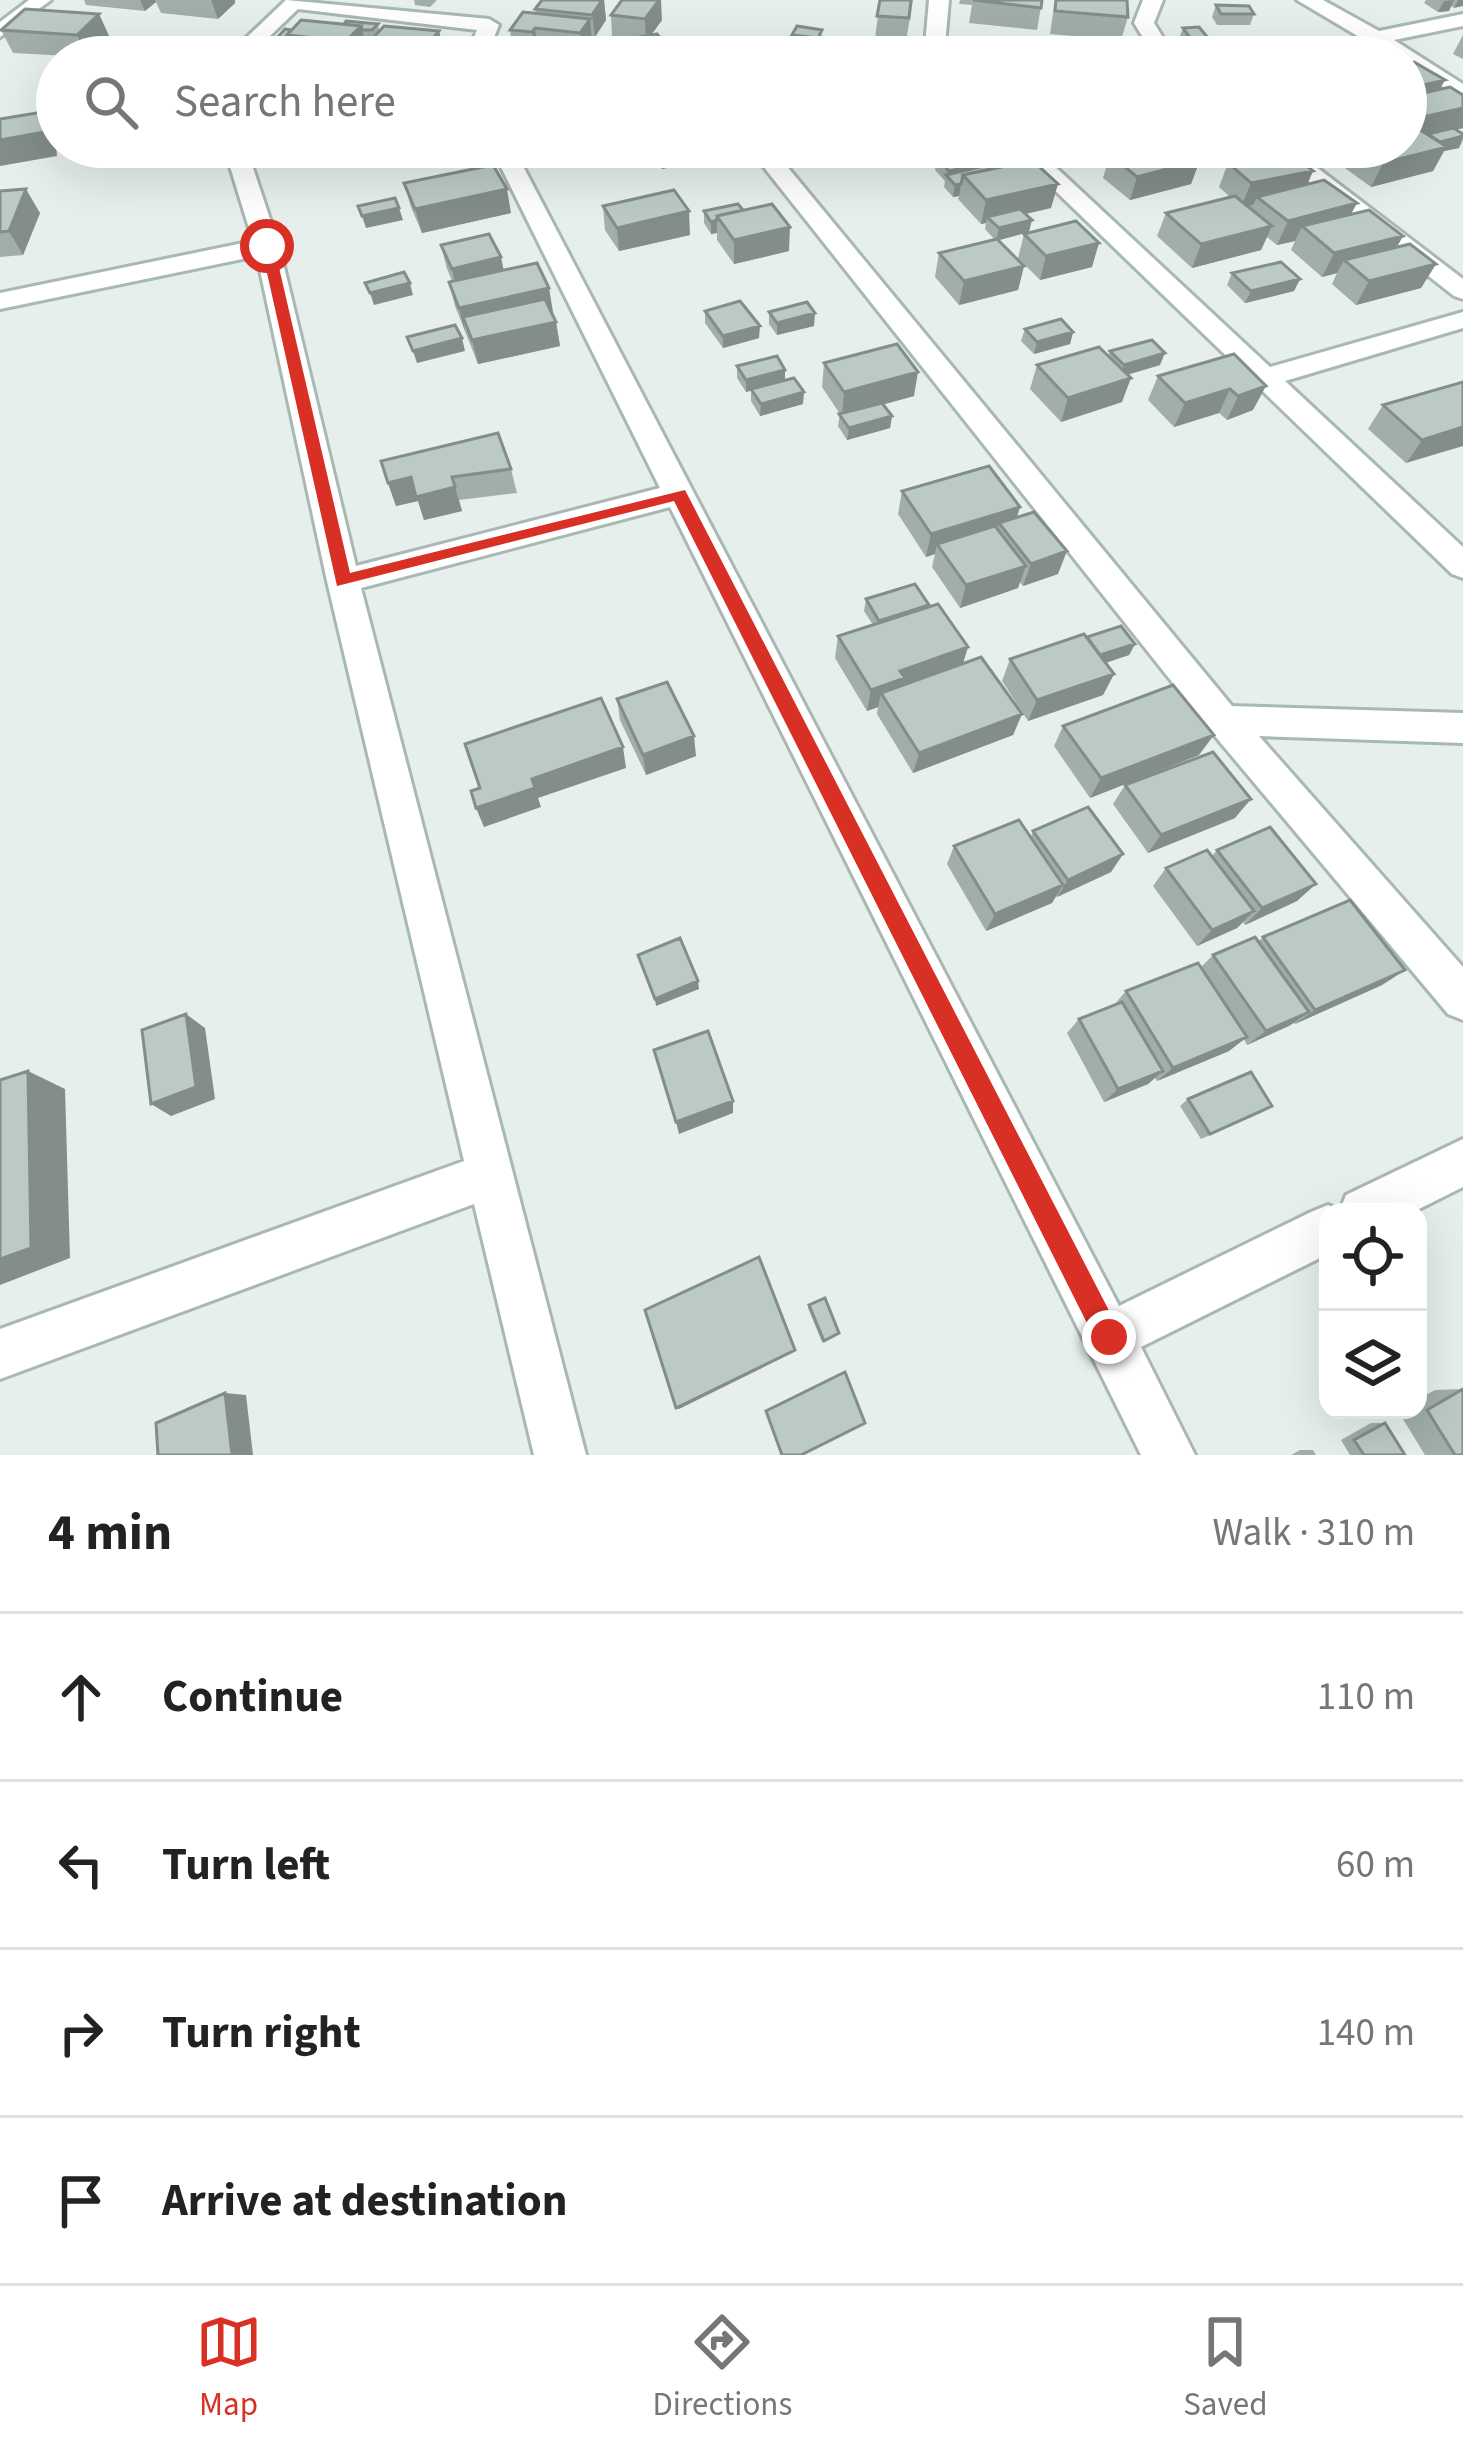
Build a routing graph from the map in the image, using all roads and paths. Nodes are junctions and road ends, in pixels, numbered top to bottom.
1 (41, 0) edge
2 (939, 0) edge
3 (1154, 0) edge
4 (1307, 0) edge
5 (296, 1) edge
6 (1463, 20) edge
7 (0, 31) edge
8 (258, 36) edge
9 (485, 36) edge
10 (936, 36) edge
11 (1152, 36) edge
12 (1375, 36) edge
13 (1382, 36) edge
14 (1427, 70) edge
15 (1463, 93) edge
16 (243, 168) edge
17 (513, 168) edge
18 (776, 168) edge
19 (1043, 168) edge
20 (1303, 168) edge
21 (267, 246) junction
22 (1463, 292) edge
23 (0, 301) edge
24 (1463, 320) edge
25 (1264, 378) junction
26 (679, 494) junction
27 (1463, 566) edge
28 (343, 581) junction
29 (1222, 720) junction
30 (1463, 728) edge
31 (1463, 999) edge
32 (1463, 1162) edge
33 (492, 1174) junction
34 (1381, 1203) edge
35 (1319, 1233) edge
36 (1109, 1337) junction
37 (0, 1354) edge
38 (560, 1455) edge
39 (1169, 1455) edge

1 - 7 street
2 - 10 street
3 - 11 street
4 - 12 street
5 - 8 street
5 - 9 street
6 - 13 street
14 - 15 street
16 - 21 street
17 - 26 street
18 - 29 street
19 - 25 street
20 - 22 street
21 - 23 street
21 - 28 street
24 - 25 street
25 - 27 street
26 - 28 street
26 - 36 street
28 - 33 street
29 - 30 street
29 - 31 street
32 - 34 street
33 - 37 street
33 - 38 street
35 - 36 street
36 - 39 street

